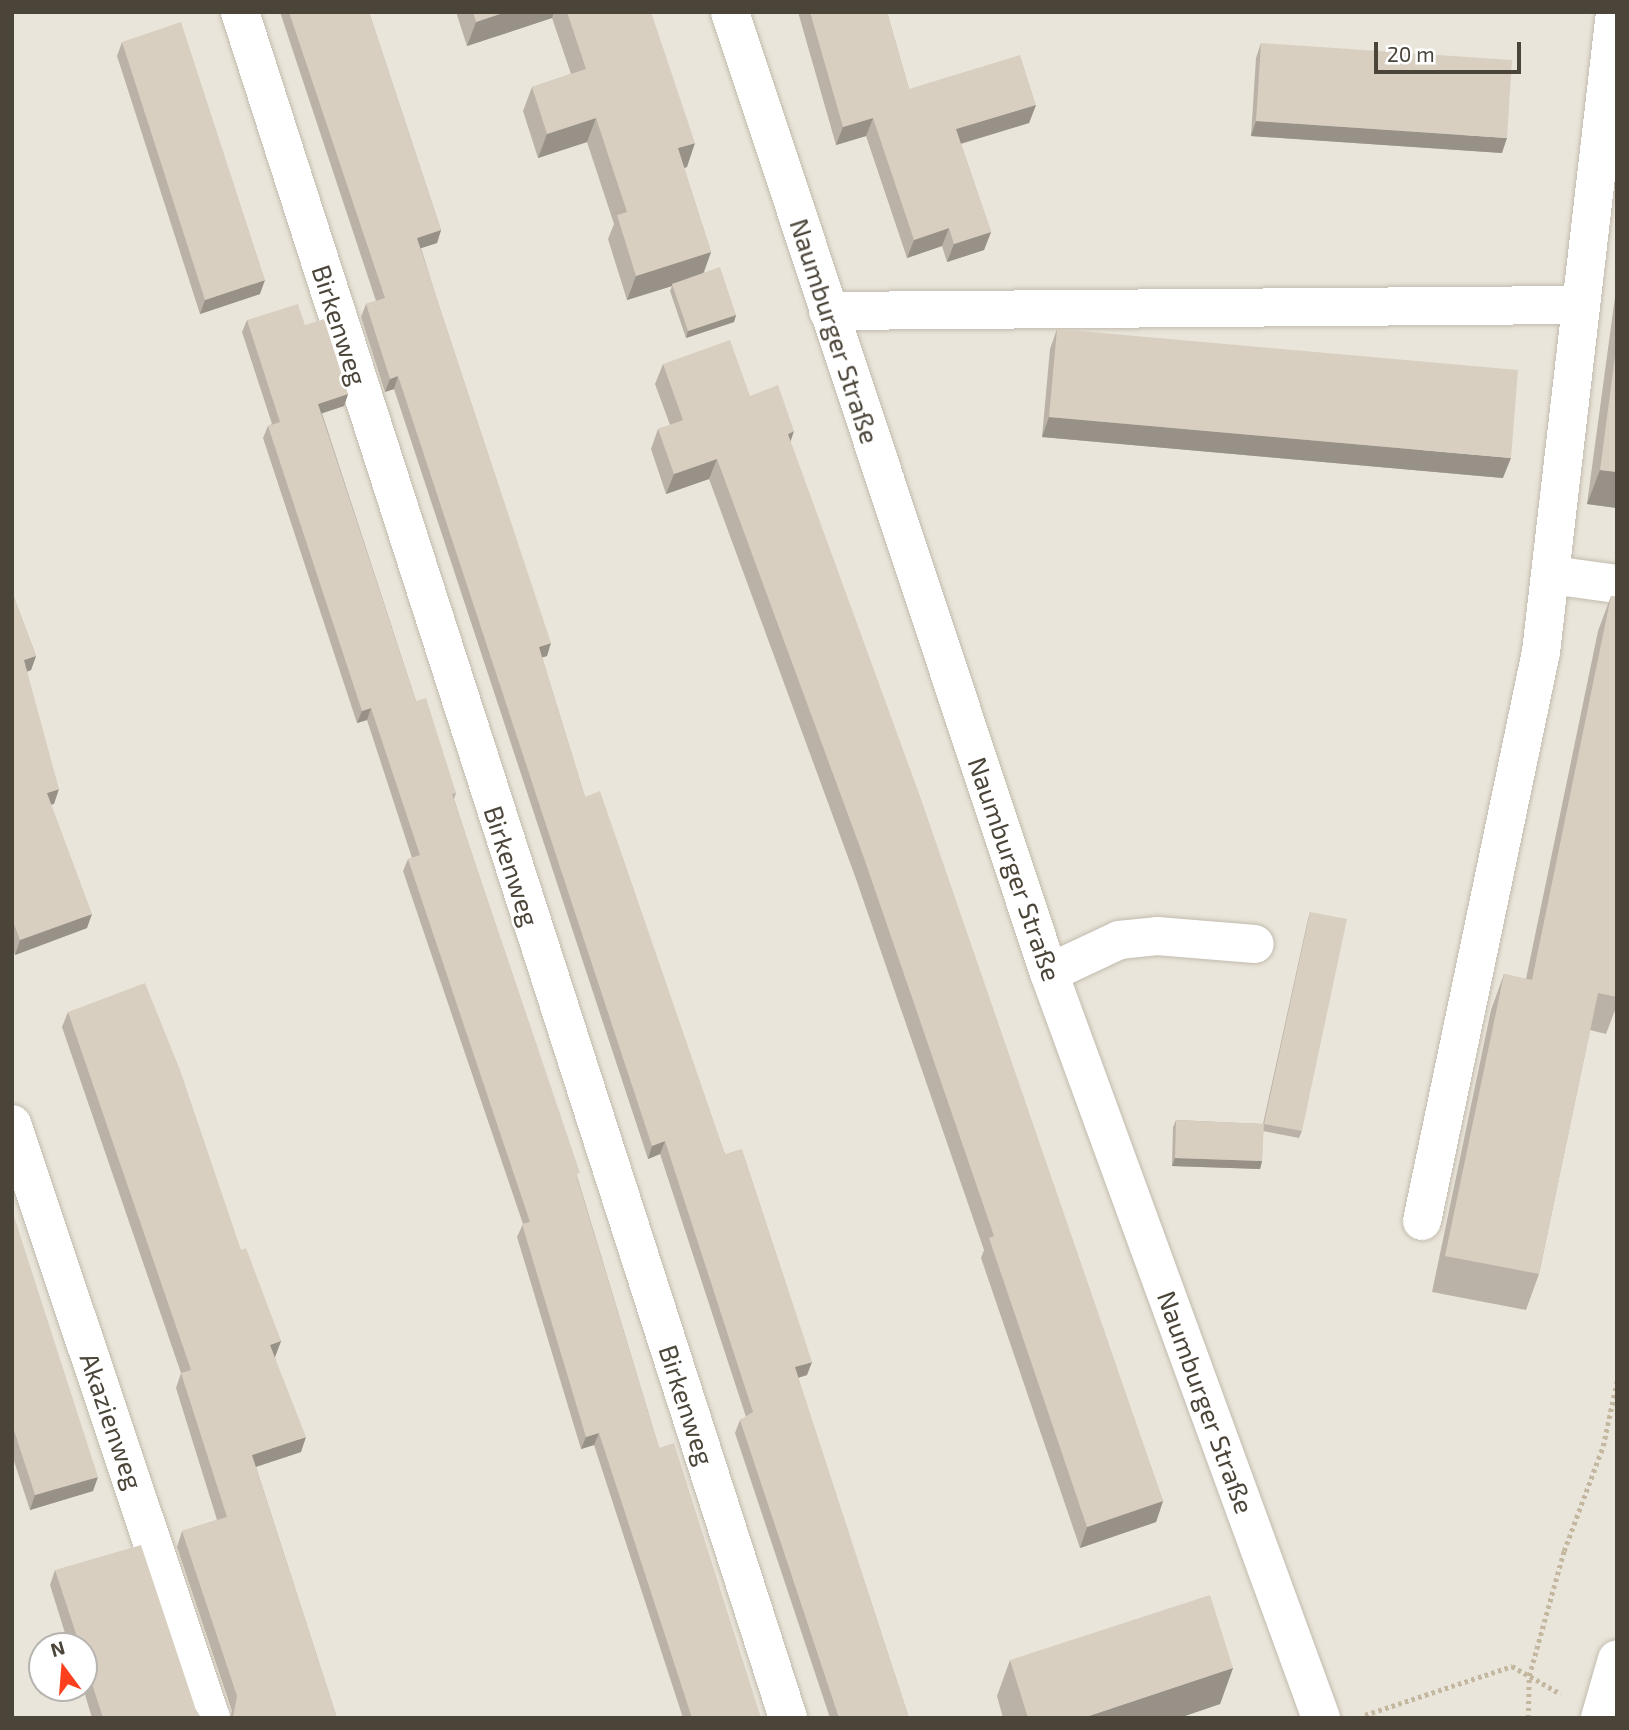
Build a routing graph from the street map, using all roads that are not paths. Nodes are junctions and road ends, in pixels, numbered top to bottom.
1 (240, 12) edge
2 (730, 12) edge
3 (1615, 12) edge
4 (1581, 306) junction
5 (828, 311) junction
6 (1550, 575) junction
7 (1617, 584) edge
8 (1255, 944) dead end
9 (1049, 973) junction
10 (12, 1124) edge
11 (1422, 1221) dead end
12 (1617, 1659) edge
13 (1602, 1717) edge
14 (211, 1718) edge
15 (788, 1718) edge
16 (1321, 1718) edge

1 - 15 street, Birkenweg
2 - 5 street, Naumburger Straße
3 - 4 street
4 - 5 street
4 - 6 street
5 - 9 street, Naumburger Straße
6 - 7 street
6 - 11 street
8 - 9 street
9 - 16 street, Naumburger Straße
10 - 14 street, Akazienweg
12 - 13 street

